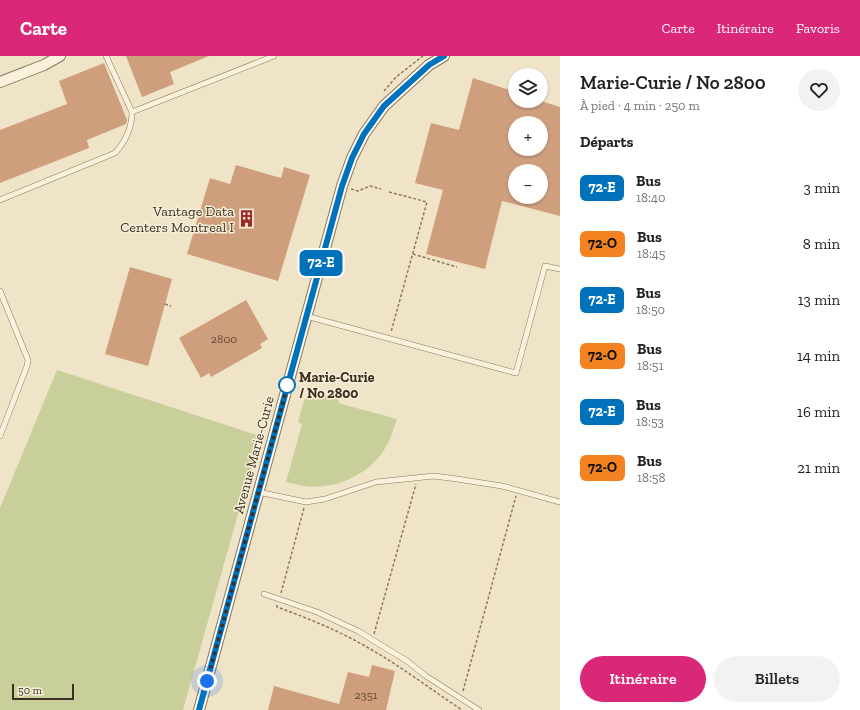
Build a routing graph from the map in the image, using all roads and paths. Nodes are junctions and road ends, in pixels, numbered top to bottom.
1 (60, 56) edge
2 (106, 56) edge
3 (274, 56) edge
4 (423, 56) edge
5 (444, 56) edge
6 (0, 82) edge
7 (384, 91) dead end
8 (132, 112) junction
9 (342, 186) junction
10 (381, 189) dead end
11 (389, 192) dead end
12 (0, 200) edge
13 (413, 254) junction
14 (458, 266) dead end
15 (560, 269) edge
16 (0, 291) edge
17 (165, 304) dead end
18 (170, 306) dead end
19 (306, 316) junction
20 (390, 338) junction
21 (0, 436) edge
22 (418, 477) junction
23 (518, 490) junction
24 (258, 492) junction
25 (306, 502) junction
26 (560, 502) edge
27 (264, 594) dead end
28 (280, 594) dead end
29 (277, 607) dead end
30 (373, 640) junction
31 (460, 699) junction
32 (199, 710) edge
33 (462, 710) edge
34 (479, 710) edge

1 - 6 street
2 - 8 lane
3 - 8 lane
4 - 7 path
5 - 9 street, Avenue Marie-Curie
8 - 12 lane
9 - 10 path
9 - 19 street, Avenue Marie-Curie
11 - 13 path
13 - 14 path
13 - 20 path
15 - 20 lane
16 - 21 lane
17 - 18 path
19 - 20 lane
19 - 24 street, Avenue Marie-Curie
22 - 23 lane
22 - 25 lane
22 - 30 path
23 - 26 lane
23 - 31 path
24 - 25 lane
24 - 32 street, Avenue Marie-Curie
25 - 28 path
27 - 30 lane
29 - 33 path
30 - 31 lane
31 - 34 lane

